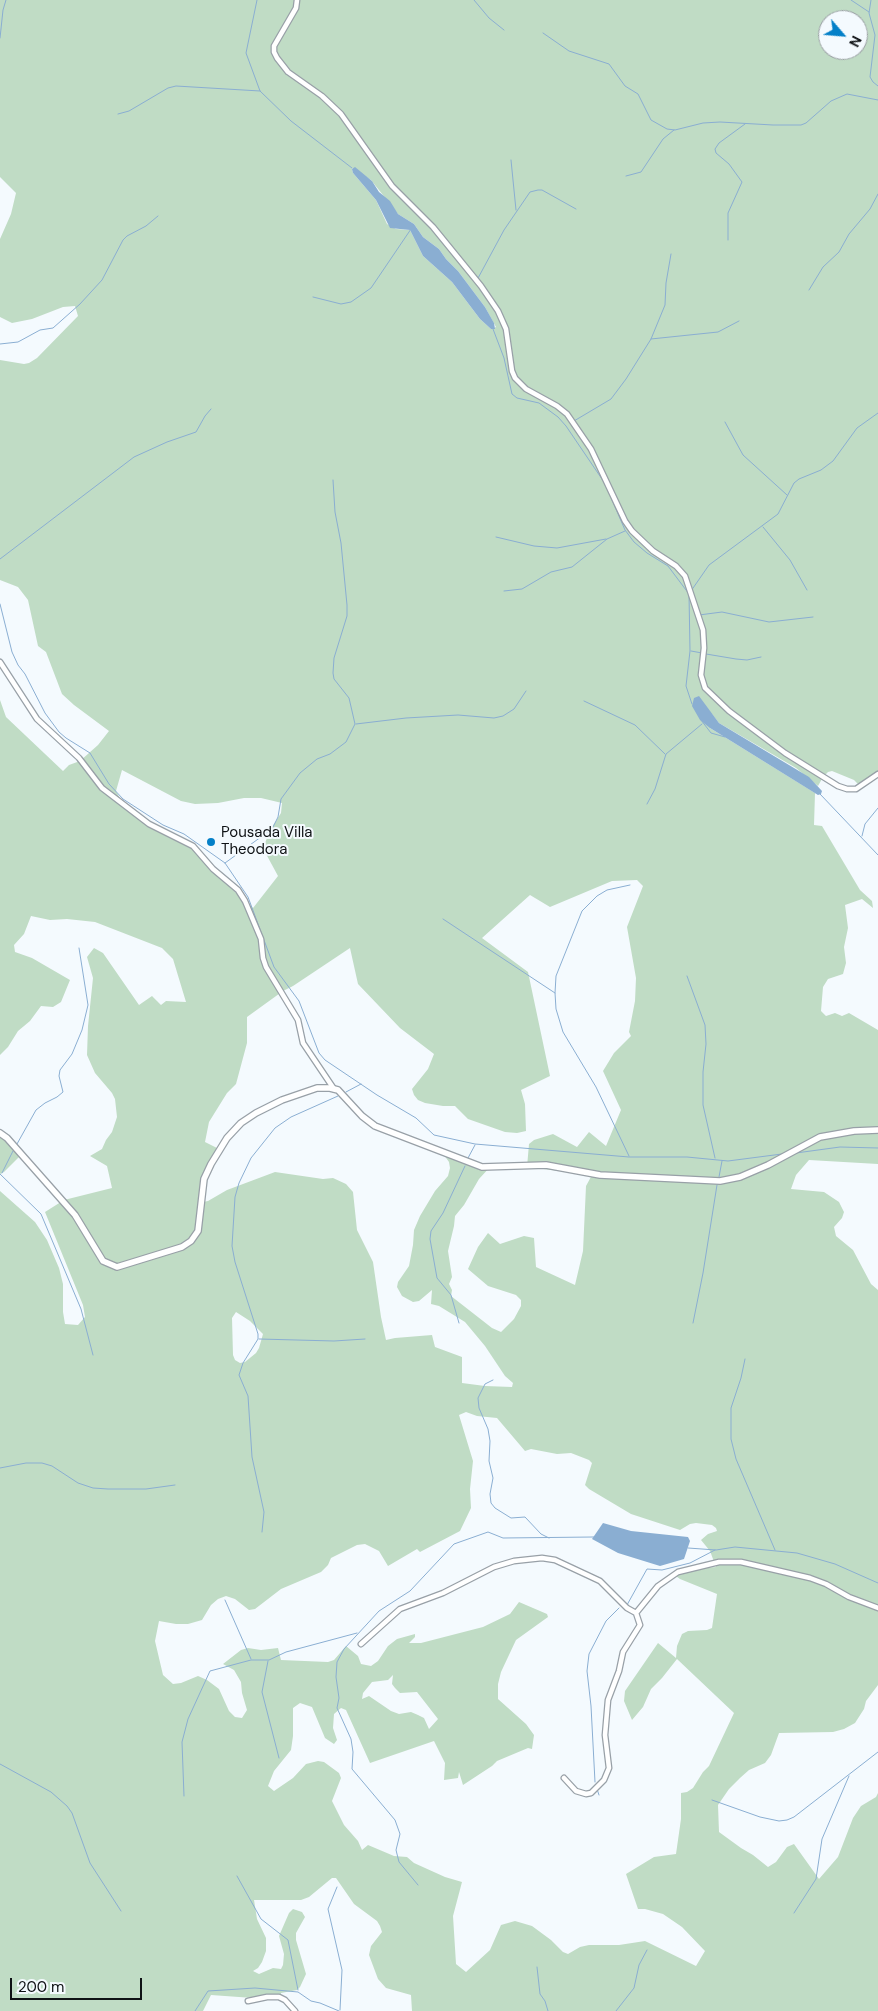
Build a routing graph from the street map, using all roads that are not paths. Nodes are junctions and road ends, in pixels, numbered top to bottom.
1 (297, 0) edge
2 (0, 662) edge
3 (878, 774) edge
4 (334, 1089) junction
5 (878, 1130) edge
6 (0, 1134) edge
7 (878, 1608) edge
8 (636, 1613) junction
9 (361, 1644) dead end
10 (564, 1778) dead end
11 (248, 2000) dead end
12 (295, 2011) edge

1 - 3 street
2 - 4 street
4 - 5 street
4 - 6 street
7 - 8 street
8 - 9 street
8 - 10 street
11 - 12 street

